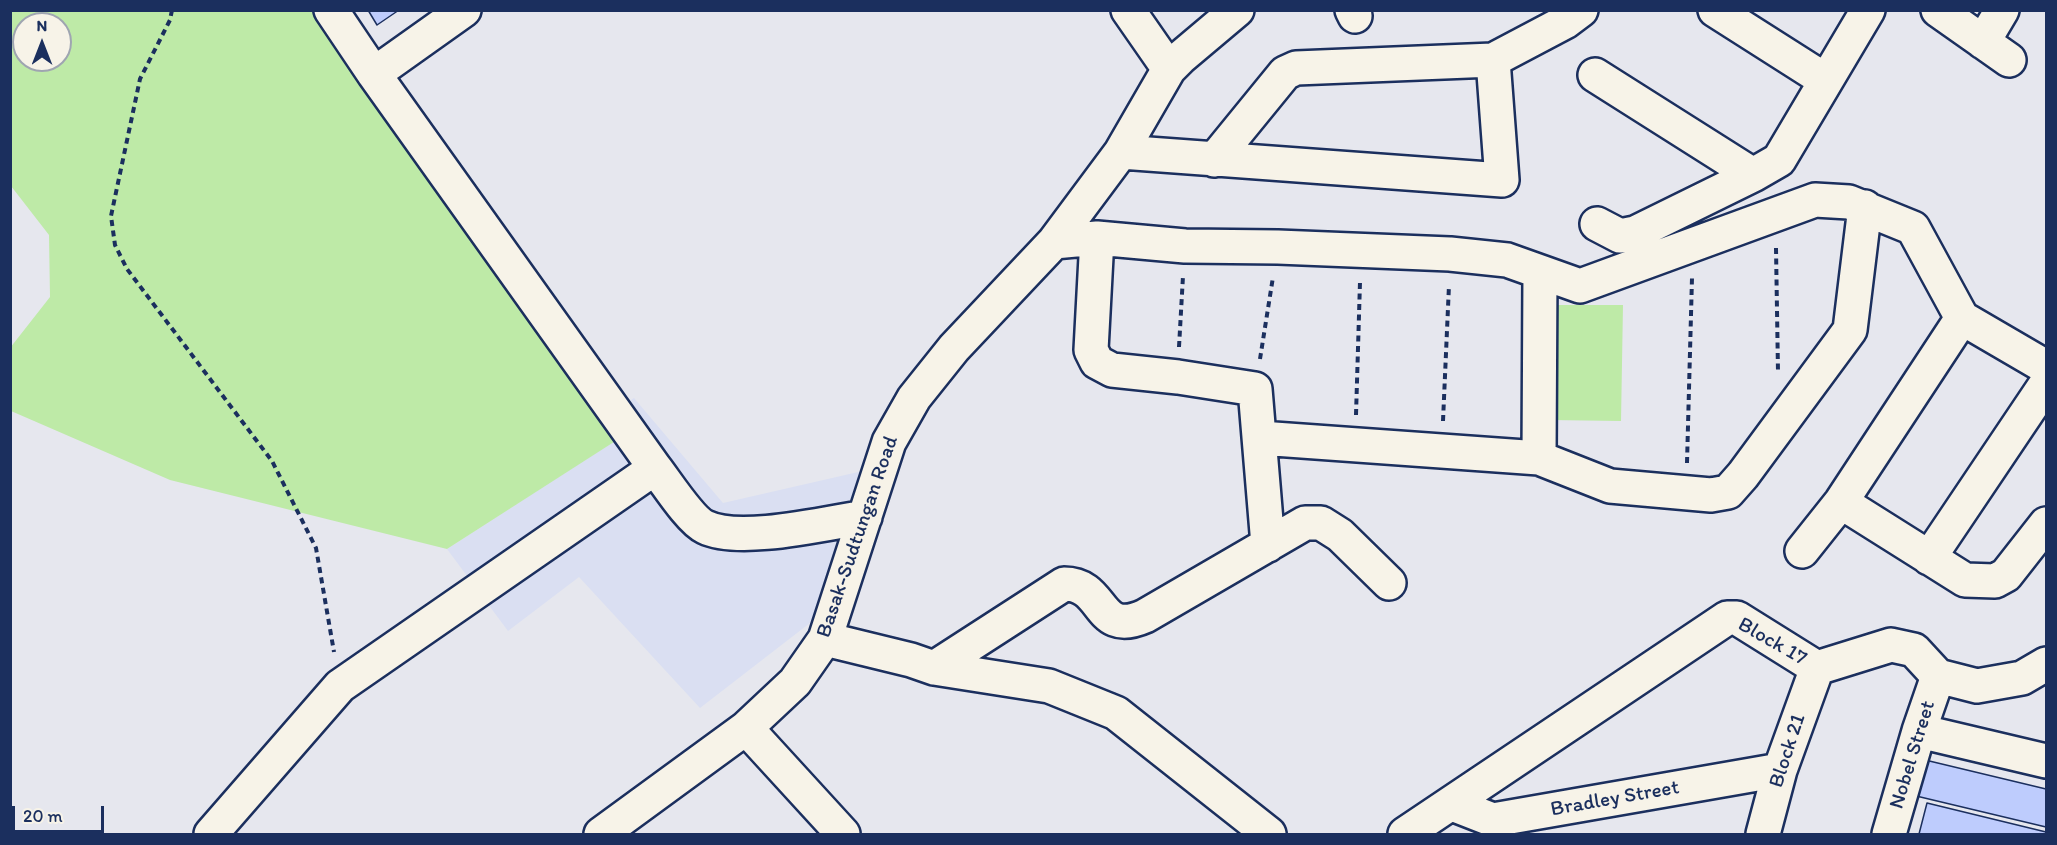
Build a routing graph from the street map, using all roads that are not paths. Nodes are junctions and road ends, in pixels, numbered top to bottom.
1 (332, 10) edge
2 (464, 10) edge
3 (1237, 10) edge
4 (1581, 10) edge
5 (1715, 10) edge
6 (1868, 10) edge
7 (1938, 10) edge
8 (2002, 10) edge
9 (1132, 12) edge
10 (1493, 60) junction
11 (1169, 69) junction
12 (374, 74) junction
13 (1595, 75) dead end
14 (1825, 80) junction
15 (1121, 152) junction
16 (1214, 160) junction
17 (1753, 175) junction
18 (1865, 207) junction
19 (1597, 224) dead end
20 (1096, 238) junction
21 (1054, 243) junction
22 (1540, 273) junction
23 (1962, 318) junction
24 (2046, 367) edge
25 (2046, 384) edge
26 (1260, 438) junction
27 (1539, 458) junction
28 (655, 468) junction
29 (1841, 502) junction
30 (865, 517) junction
31 (2046, 524) edge
32 (1268, 544) junction
33 (1802, 551) dead end
34 (1929, 558) junction
35 (1389, 583) dead end
36 (825, 639) junction
37 (2046, 664) edge
38 (934, 668) junction
39 (1817, 668) junction
40 (1938, 676) junction
41 (746, 728) junction
42 (1919, 731) junction
43 (2046, 761) edge
44 (1780, 770) junction
45 (1452, 804) junction
46 (211, 834) edge
47 (602, 834) edge
48 (843, 834) edge
49 (1269, 834) edge
50 (1405, 834) edge
51 (1763, 834) edge
52 (1889, 834) edge

1 - 12 street
2 - 12 street
3 - 11 street, Basak-Sudtungan Road
4 - 10 street
5 - 14 street
6 - 14 street
7 - 8 street
9 - 11 street
10 - 16 street
10 - 16 street
11 - 15 street, Basak-Sudtungan Road
12 - 28 street
13 - 17 street
14 - 17 street
15 - 16 street
15 - 21 street, Basak-Sudtungan Road
17 - 19 street
18 - 22 street
18 - 23 street
18 - 27 street
20 - 21 street
20 - 22 street
20 - 26 street
21 - 30 street, Basak-Sudtungan Road
22 - 27 street
23 - 24 street
23 - 29 street
25 - 34 street
26 - 27 street
26 - 32 street
28 - 30 street
28 - 46 street
29 - 33 street
29 - 34 street
30 - 36 street, Basak-Sudtungan Road
31 - 34 street
32 - 35 street
32 - 38 street
36 - 38 street
36 - 41 street, Basak-Sudtungan Road
37 - 40 street
38 - 49 street
39 - 40 street, Block 17
39 - 44 street, Block 21
39 - 45 street, Block 17
40 - 42 street, Nobel Street
41 - 47 street, Basak-Sudtungan Road
41 - 48 street
42 - 43 street
42 - 52 street, Nobel Street
44 - 45 street, Bradley Street
44 - 51 street, Block 21
45 - 50 street

